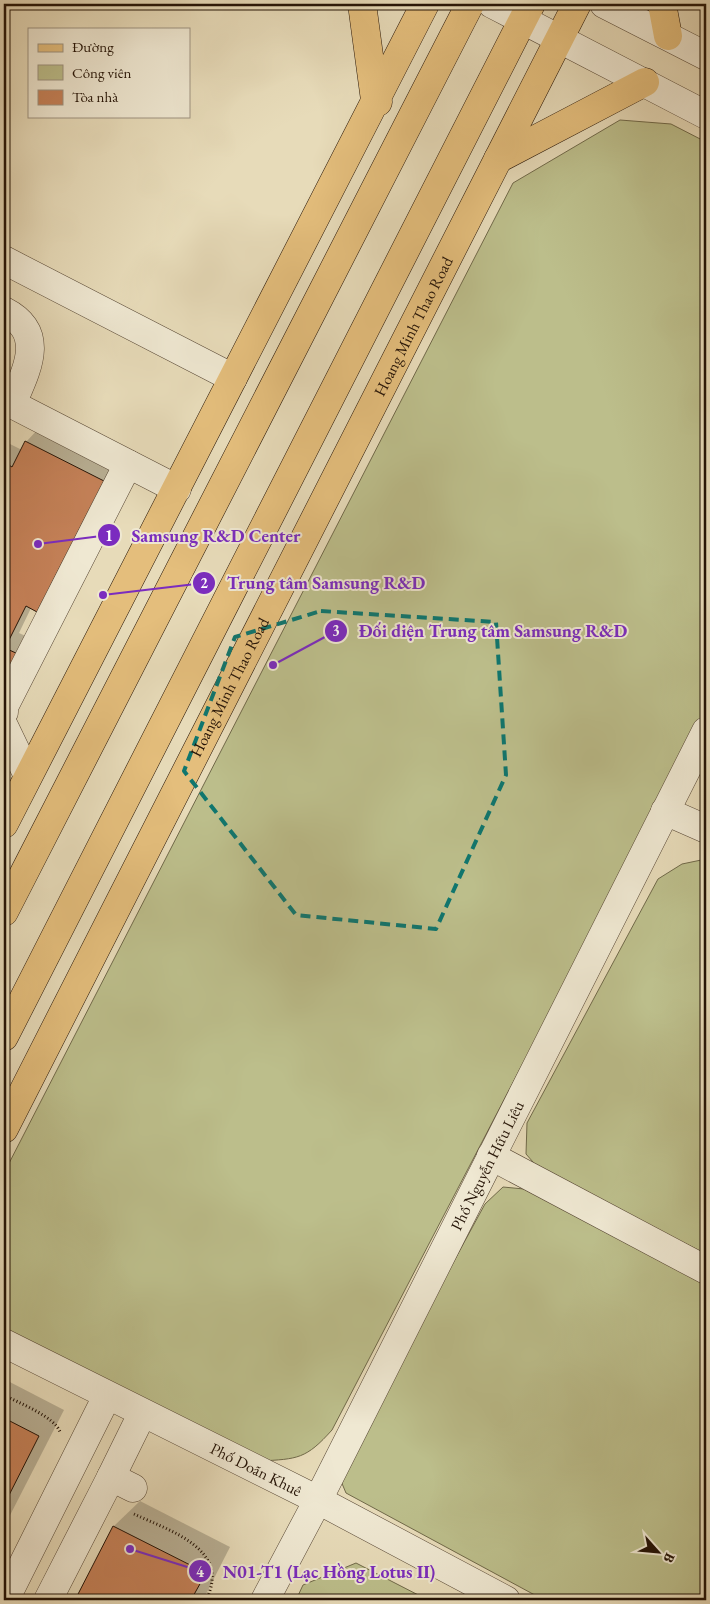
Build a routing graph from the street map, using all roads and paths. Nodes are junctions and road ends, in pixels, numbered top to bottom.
1 (362, 4) edge
2 (425, 4) edge
3 (470, 4) edge
4 (492, 4) edge
5 (577, 4) edge
6 (604, 4) edge
7 (662, 4) edge
8 (527, 12) edge
9 (668, 36) junction
10 (559, 38) junction
11 (706, 56) edge
12 (645, 82) junction
13 (375, 100) junction
14 (706, 115) edge
15 (410, 118) junction
16 (460, 140) junction
17 (498, 159) junction
18 (4, 260) edge
19 (4, 311) edge
20 (233, 378) junction
21 (8, 402) edge
22 (128, 464) junction
23 (176, 488) junction
24 (4, 712) edge
25 (4, 726) edge
26 (706, 731) edge
27 (28, 776) junction
28 (665, 811) junction
29 (4, 824) edge
30 (706, 829) edge
31 (4, 912) edge
32 (4, 1037) edge
33 (4, 1129) edge
34 (491, 1156) junction
35 (706, 1270) edge
36 (4, 1343) edge
37 (4, 1395) edge
38 (107, 1396) junction
39 (142, 1414) junction
40 (50, 1419) dead end
41 (115, 1488) junction
42 (318, 1500) junction
43 (5, 1600) edge
44 (48, 1600) edge
45 (206, 1600) edge
46 (265, 1600) edge
47 (506, 1600) edge

1 - 13 main road
2 - 13 main road
3 - 15 main road
4 - 8 street
5 - 10 main road, Hoang Minh Thao Road
6 - 9 street
7 - 9 main road
8 - 10 street
8 - 16 main road
9 - 11 street
10 - 12 street
10 - 17 main road, Hoang Minh Thao Road
12 - 14 street
12 - 17 main road
13 - 15 main road
13 - 20 main road
15 - 31 main road
16 - 17 main road
16 - 32 main road
17 - 33 main road, Hoang Minh Thao Road
18 - 20 street
19 - 21 street
20 - 23 main road
21 - 22 street
22 - 23 street
22 - 24 street
23 - 27 main road
25 - 27 street
26 - 28 street, Phố Nguyễn Hữu Liêu
27 - 29 main road
28 - 30 street
28 - 34 street, Phố Nguyễn Hữu Liêu
34 - 35 street
34 - 42 street, Phố Nguyễn Hữu Liêu
36 - 38 street, Phố Doãn Khuê
37 - 40 path
38 - 39 street, Phố Doãn Khuê
38 - 43 street
39 - 41 street
39 - 42 street, Phố Doãn Khuê
41 - 44 street
41 - 45 path
42 - 46 street, Phố Nguyễn Hữu Liêu
42 - 47 street, Phố Doãn Khuê

